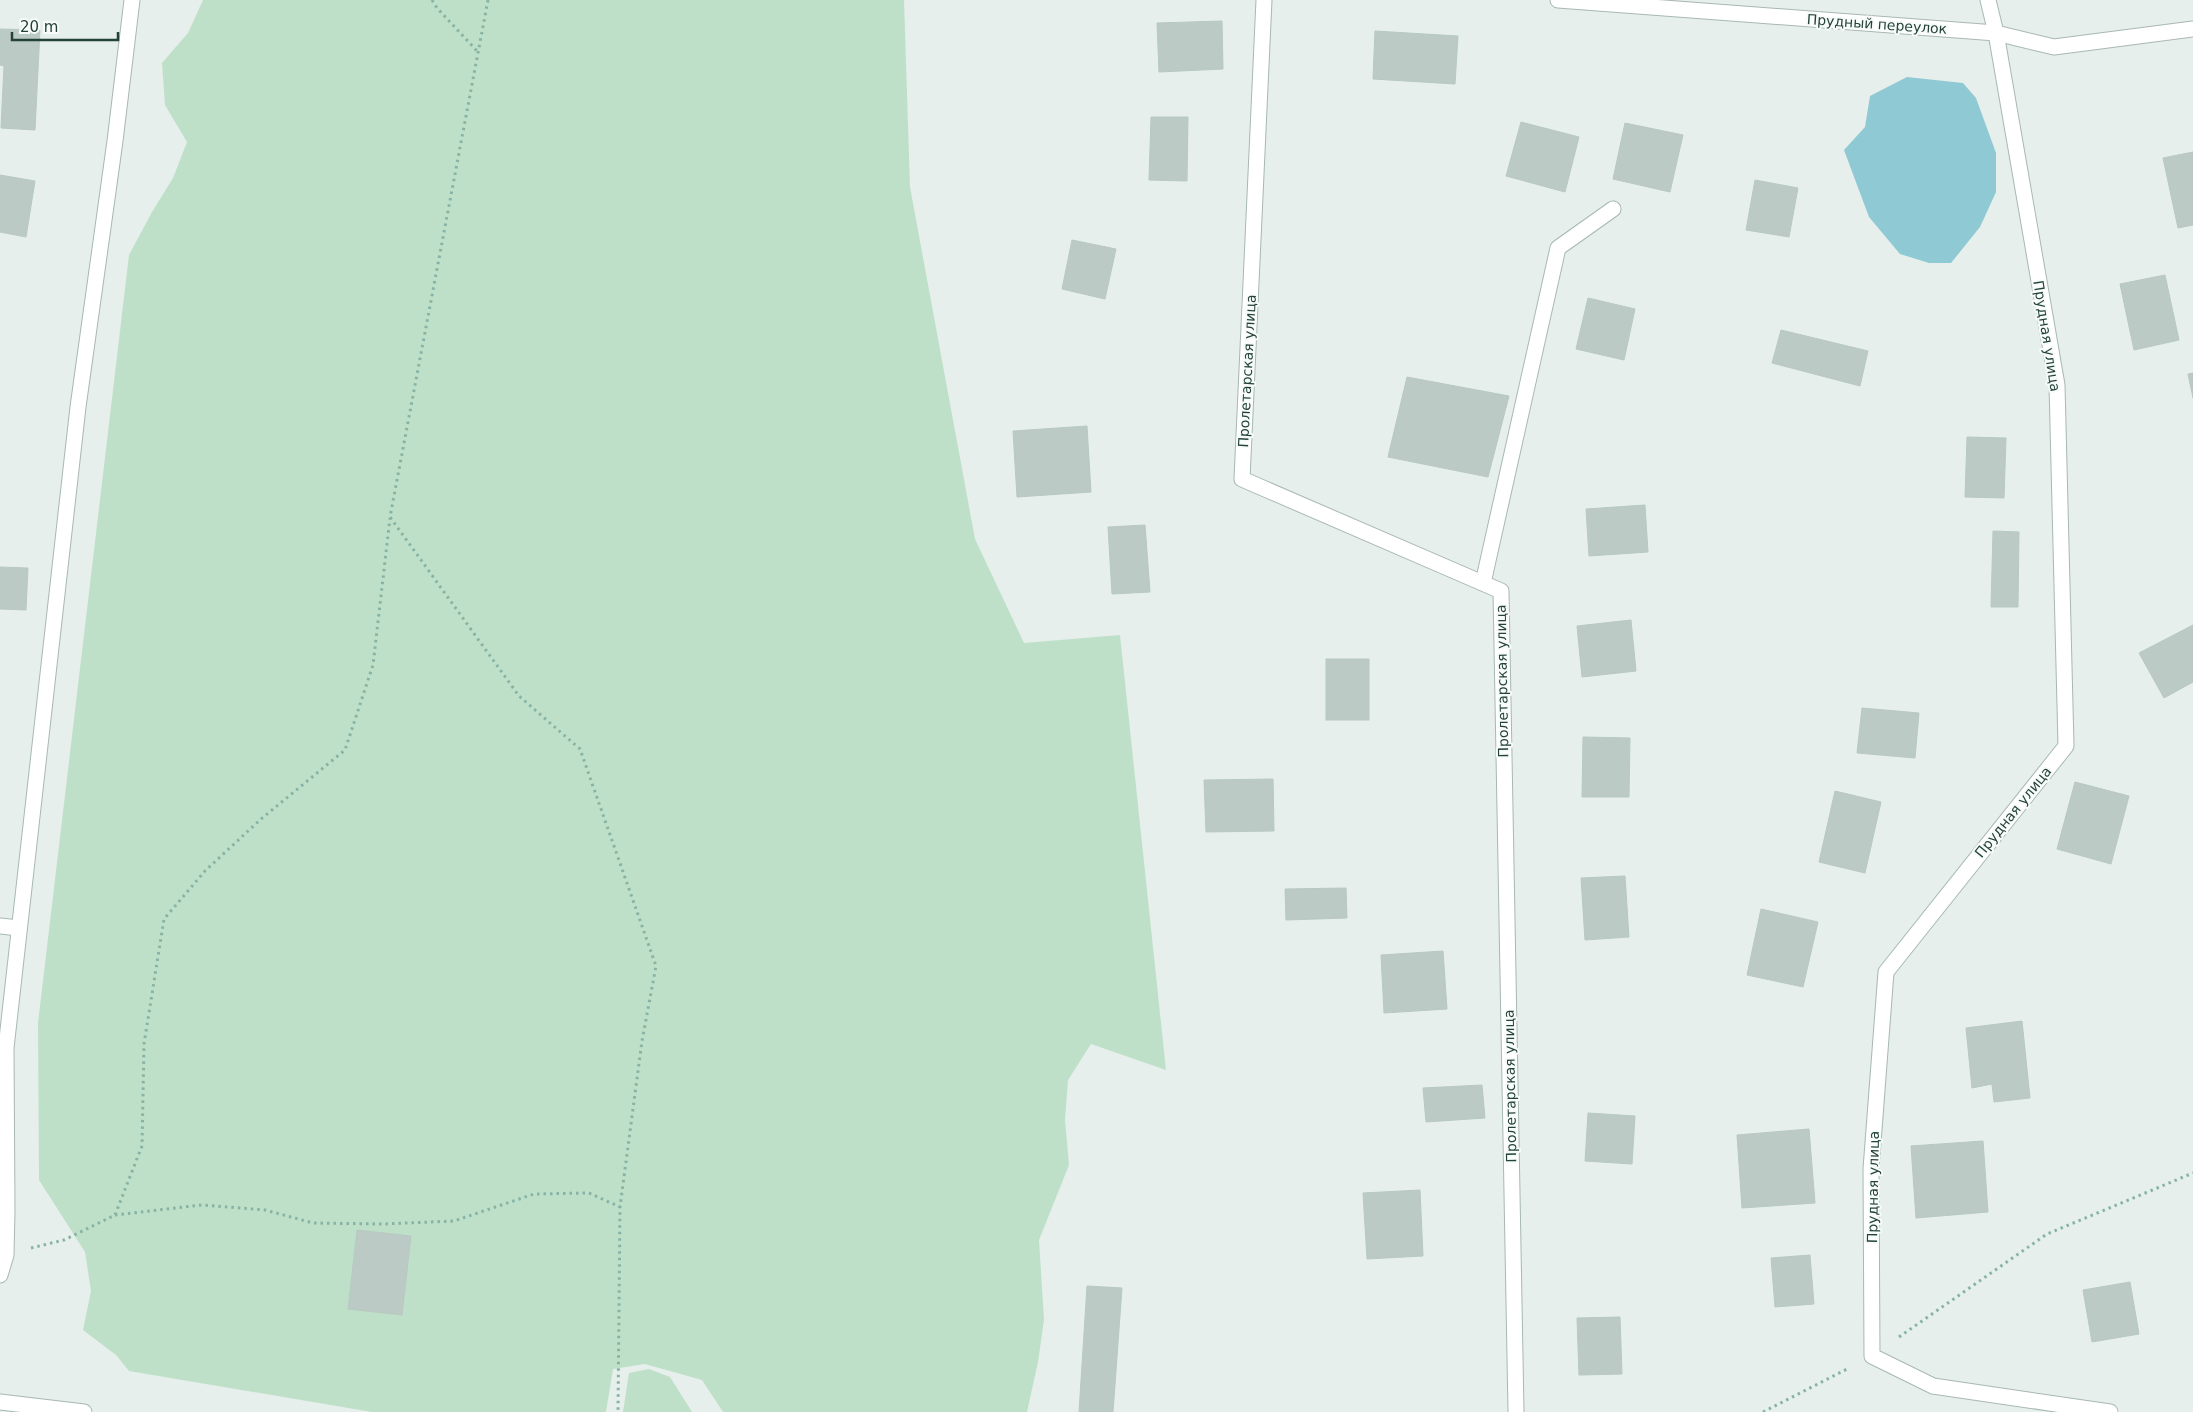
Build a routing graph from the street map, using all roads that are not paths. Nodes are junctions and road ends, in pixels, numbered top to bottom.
1 (132, 0) edge
2 (1264, 0) edge
3 (1558, 0) edge
4 (1988, 0) edge
5 (2193, 29) edge
6 (1996, 33) junction
7 (1613, 209) dead end
8 (1483, 583) junction
9 (0, 926) edge
10 (19, 928) junction
11 (0, 1275) edge
12 (0, 1402) edge
13 (84, 1412) edge
14 (1516, 1412) edge
15 (2110, 1412) edge

1 - 10 street
2 - 8 street, Пролетарская улица
3 - 6 street, Прудный переулок
4 - 6 street, Прудная улица
5 - 6 street, Прудный переулок
6 - 15 street, Прудная улица
7 - 8 street
8 - 14 street, Пролетарская улица
9 - 10 street
10 - 11 street
12 - 13 street

